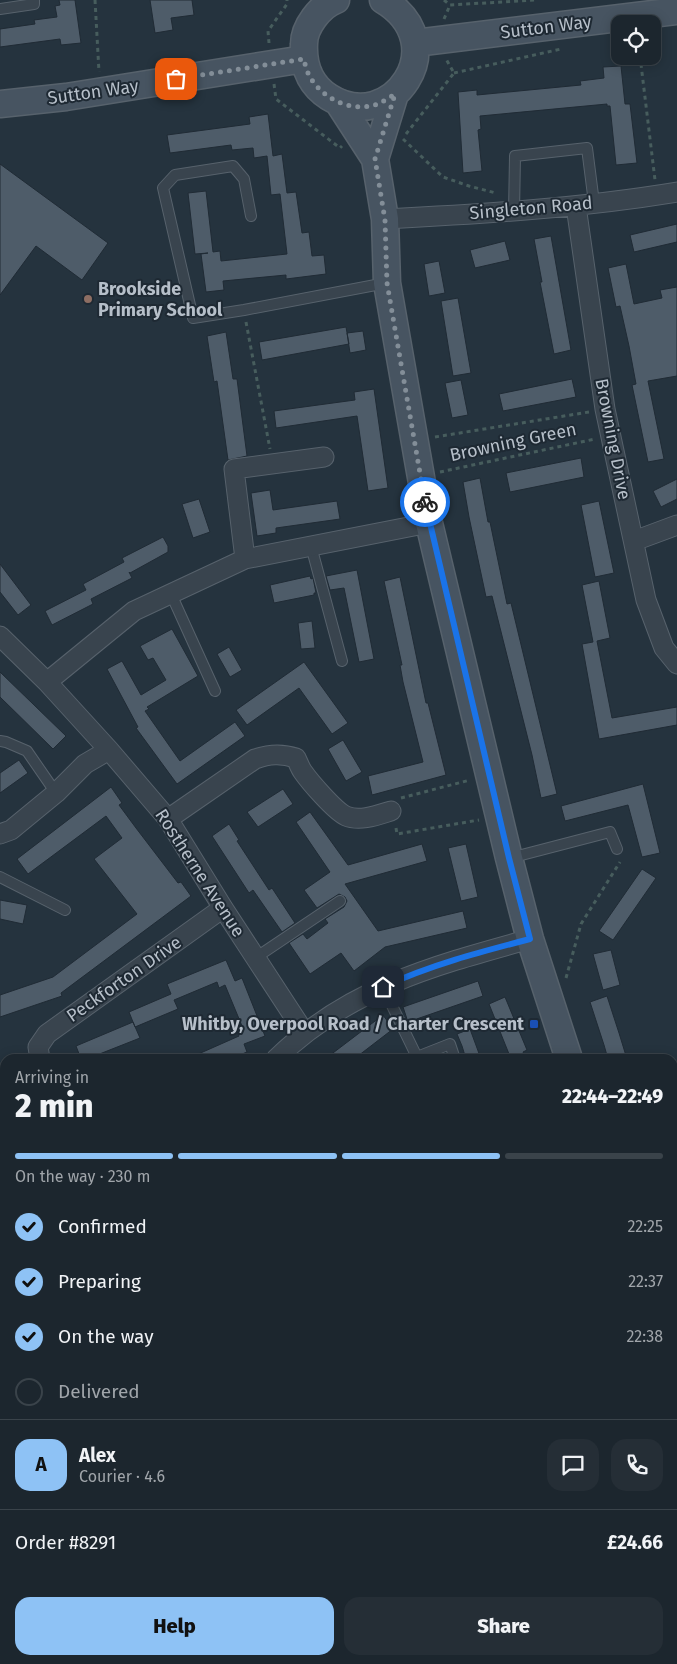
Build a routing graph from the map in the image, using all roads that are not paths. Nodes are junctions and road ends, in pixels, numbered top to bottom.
1 (34, 0) edge
2 (383, 0) edge
3 (332, 1) edge
4 (0, 9) edge
5 (677, 11) edge
6 (425, 42) junction
7 (304, 59) junction
8 (395, 94) junction
9 (338, 102) junction
10 (0, 104) edge
11 (382, 135) junction
12 (677, 192) edge
13 (585, 204) junction
14 (514, 205) junction
15 (251, 216) dead end
16 (385, 220) junction
17 (387, 283) junction
18 (324, 457) dead end
19 (429, 523) junction
20 (677, 525) edge
21 (634, 541) junction
22 (311, 546) junction
23 (245, 559) junction
24 (171, 594) junction
25 (0, 636) edge
26 (342, 661) dead end
27 (677, 664) edge
28 (46, 682) junction
29 (215, 691) dead end
30 (0, 742) edge
31 (109, 750) junction
32 (56, 793) junction
33 (391, 811) road end
34 (168, 819) junction
35 (0, 834) edge
36 (617, 849) road end
37 (509, 858) junction
38 (0, 877) edge
39 (340, 902) dead end
40 (223, 908) junction
41 (65, 910) dead end
42 (530, 939) junction
43 (255, 958) junction
44 (383, 987) junction
45 (304, 1032) junction
46 (39, 1054) edge
47 (281, 1054) edge
48 (415, 1054) edge
49 (424, 1054) edge
50 (453, 1054) edge
51 (567, 1054) edge

1 - 4 lane
2 - 6 street
3 - 7 street
5 - 6 street, Sutton Way
6 - 8 street
7 - 9 street
7 - 10 street, Sutton Way
8 - 9 street
8 - 11 street
9 - 11 street
11 - 16 street
12 - 13 street, Singleton Road
13 - 14 street, Singleton Road
13 - 14 lane
13 - 21 street, Browning Drive
14 - 16 street, Singleton Road
15 - 17 lane
16 - 17 street
17 - 19 street
18 - 23 street
19 - 22 street
19 - 37 street
20 - 21 street
21 - 27 street, Browning Drive
22 - 23 street
22 - 26 lane
23 - 24 street
24 - 28 street
24 - 29 lane
25 - 28 street, Rostherne Avenue
28 - 31 street, Rostherne Avenue
30 - 32 lane
31 - 32 street
31 - 34 street, Rostherne Avenue
32 - 35 street
33 - 34 street
34 - 40 street, Rostherne Avenue
36 - 37 lane
37 - 42 street
38 - 41 lane
39 - 43 lane
40 - 43 street, Rostherne Avenue
40 - 46 street, Peckforton Drive
42 - 44 street
42 - 51 street
43 - 45 street, Rostherne Avenue
44 - 45 street
44 - 48 lane
45 - 47 street
49 - 50 lane

